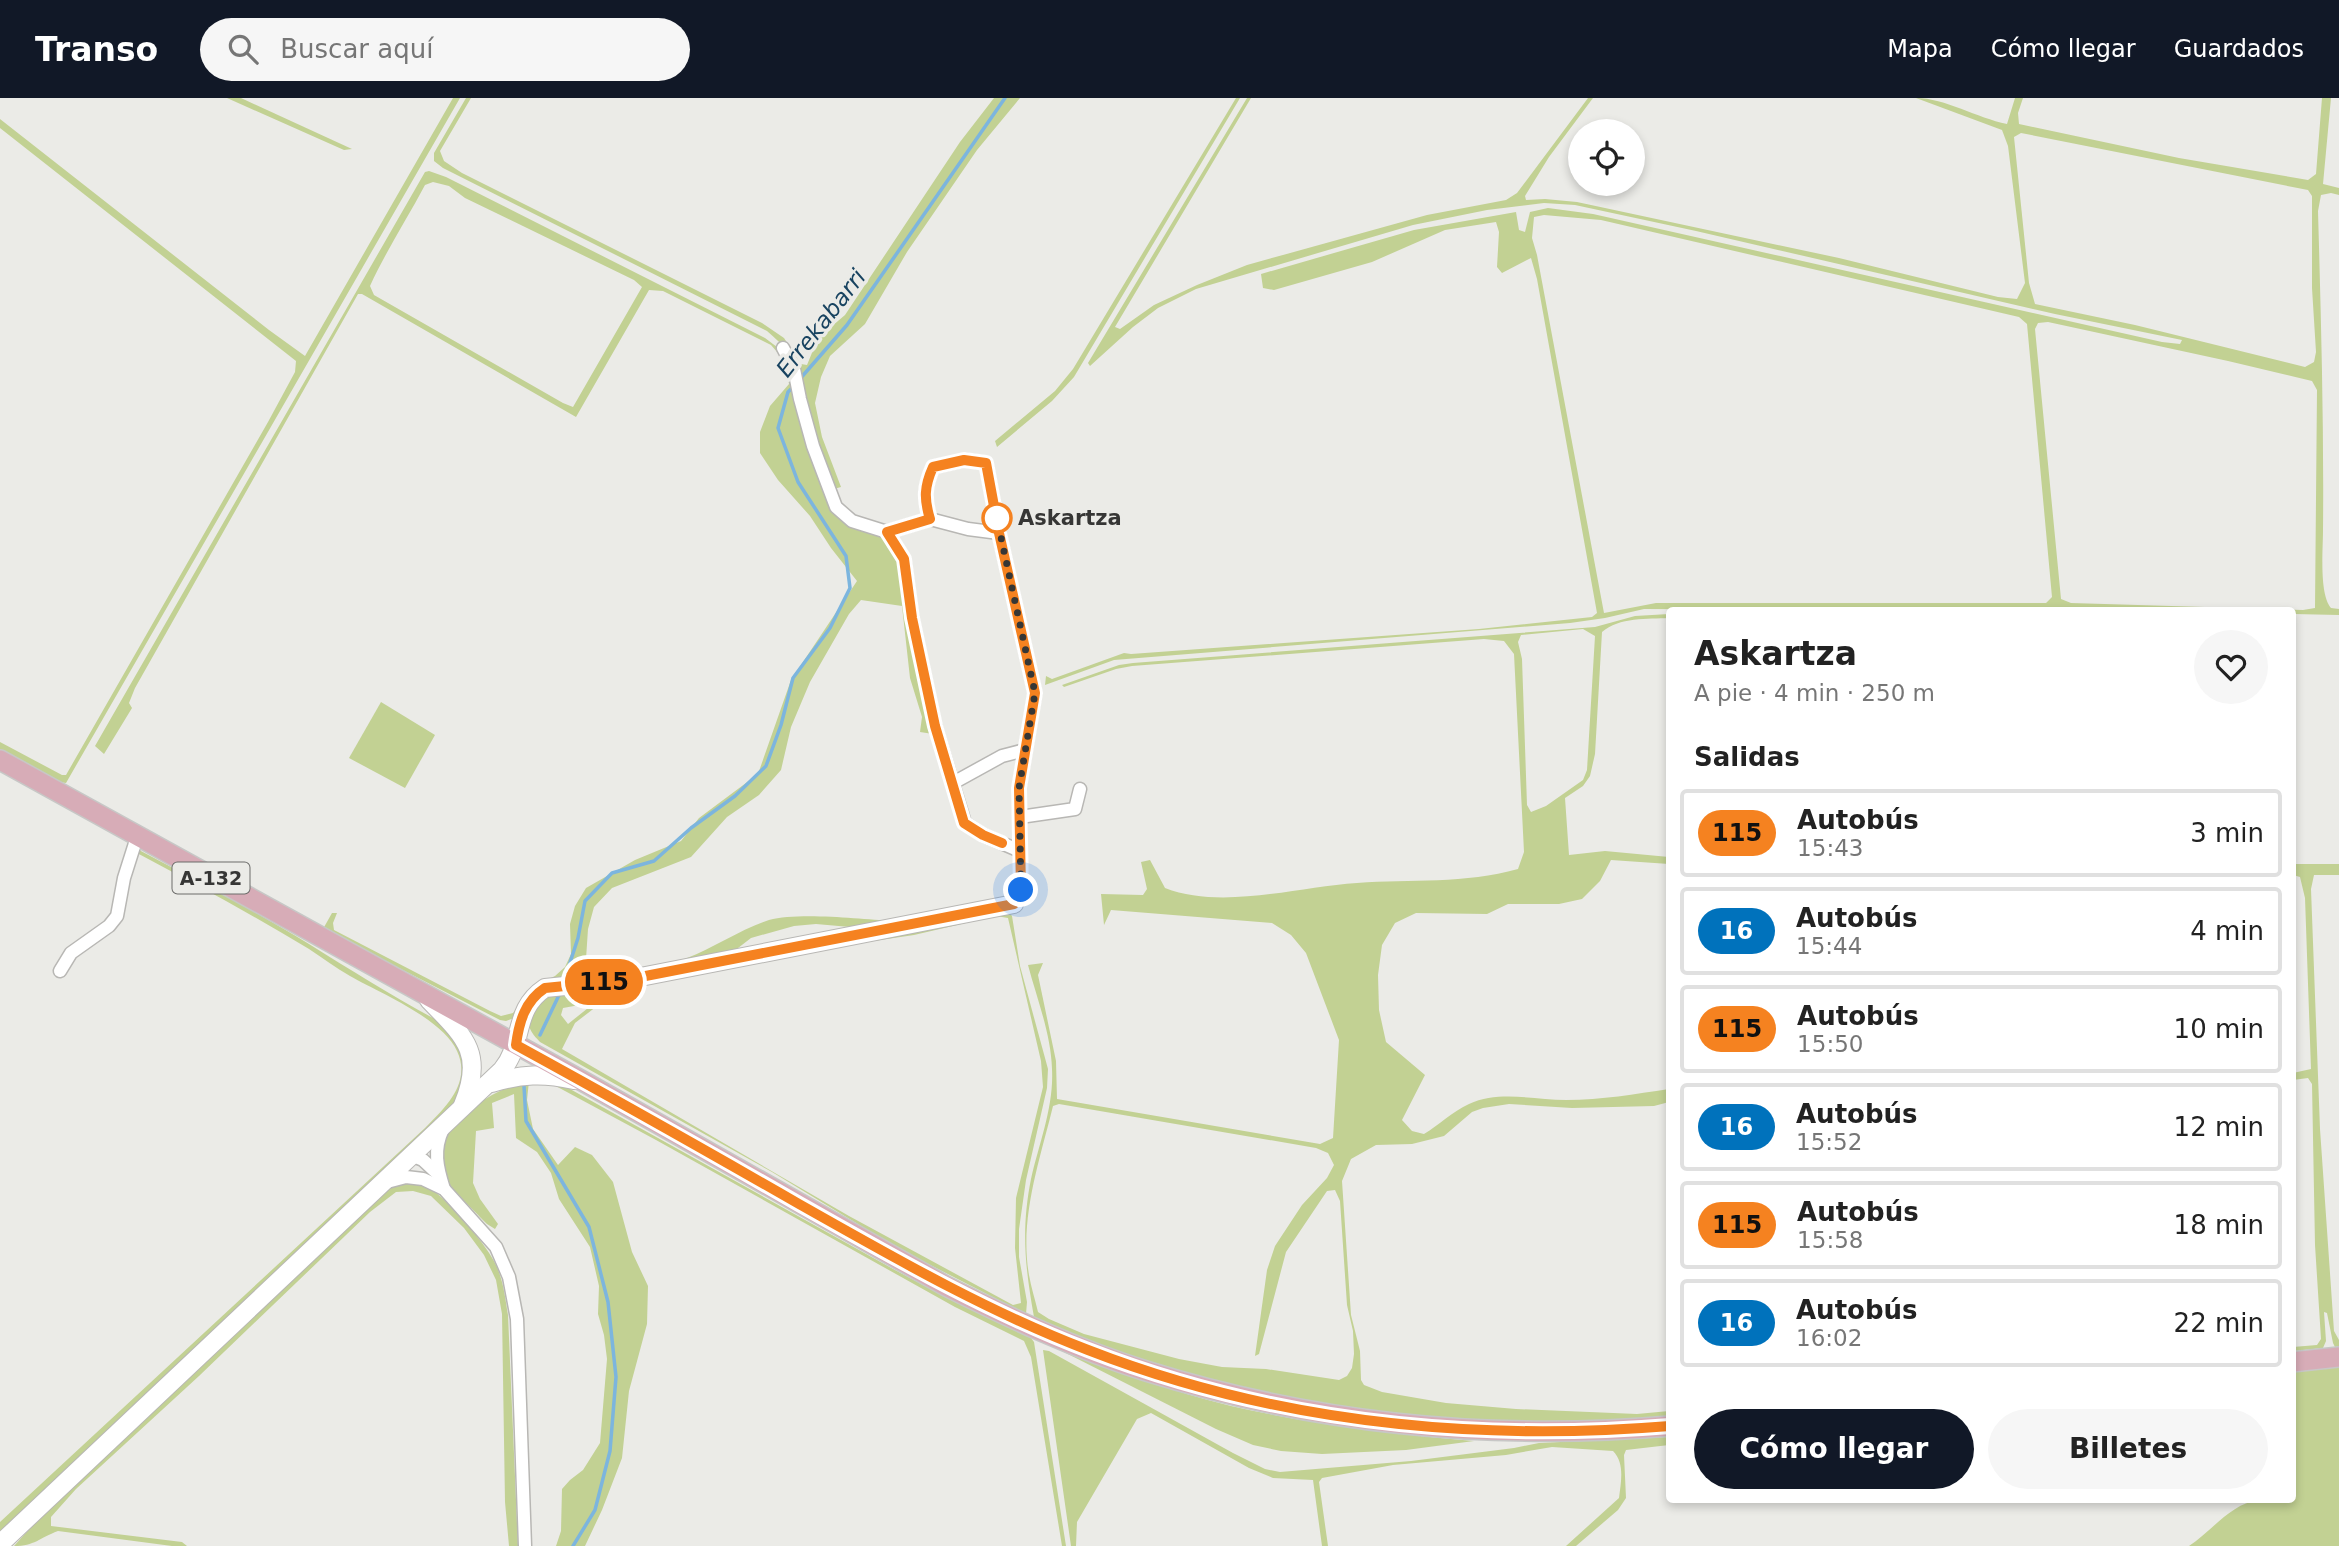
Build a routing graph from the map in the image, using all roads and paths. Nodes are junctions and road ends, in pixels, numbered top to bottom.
1 (783, 348) dead end
2 (930, 519) junction
3 (887, 532) junction
4 (999, 533) junction
5 (1025, 750) junction
6 (0, 760) edge
7 (953, 783) junction
8 (1080, 789) dead end
9 (1020, 817) junction
10 (137, 837) junction
11 (1020, 851) junction
12 (1014, 904) joint
13 (60, 971) dead end
14 (424, 995) junction
15 (516, 1045) junction
16 (472, 1057) junction
17 (502, 1070) junction
18 (586, 1083) junction
19 (488, 1084) junction
20 (461, 1111) junction
21 (444, 1126) junction
22 (413, 1156) junction
23 (435, 1179) junction
24 (385, 1182) junction
25 (2339, 1357) edge
26 (2296, 1362) edge
27 (1666, 1426) edge
28 (0, 1544) edge
29 (525, 1546) edge

1 - 3 street
2 - 3 street
2 - 4 street
2 - 4 street
3 - 7 street
4 - 5 street
5 - 7 street
5 - 9 street
6 - 10 main road, A-132
7 - 11 street
8 - 9 street
9 - 11 street
10 - 13 street
10 - 14 main road, A-132
11 - 12 street
12 - 15 main road
14 - 15 main road, A-132
14 - 16 main road
15 - 17 main road
15 - 18 main road, A-132
16 - 17 main road
16 - 20 main road
17 - 19 main road
18 - 19 main road
18 - 27 main road, A-132
19 - 20 main road
20 - 21 main road
21 - 22 main road
21 - 23 street
22 - 23 street
22 - 24 main road
23 - 24 street
23 - 29 street
24 - 28 main road
25 - 26 main road

